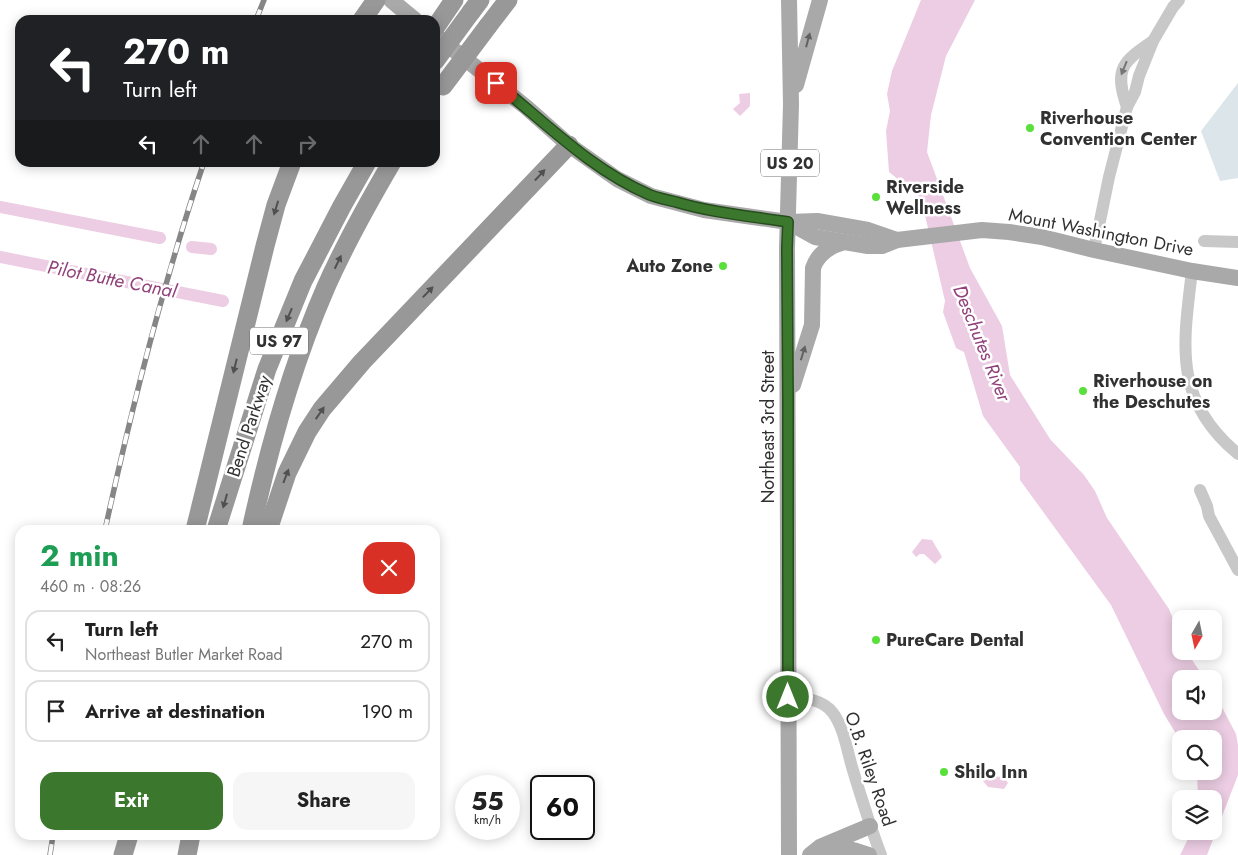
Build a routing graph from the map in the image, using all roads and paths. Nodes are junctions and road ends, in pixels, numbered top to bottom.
1 (376, 0) edge
2 (391, 0) edge
3 (454, 0) edge
4 (508, 0) edge
5 (789, 0) edge
6 (820, 0) edge
7 (1180, 0) edge
8 (476, 6) edge
9 (366, 15) edge
10 (410, 15) edge
11 (440, 21) edge
12 (440, 39) edge
13 (1153, 41) junction
14 (440, 54) edge
15 (440, 91) edge
16 (791, 104) junction
17 (1127, 107) junction
18 (568, 145) junction
19 (290, 167) edge
20 (349, 167) edge
21 (364, 167) edge
22 (389, 167) edge
23 (788, 222) junction
24 (897, 240) junction
25 (1204, 241) dead end
26 (844, 242) junction
27 (1238, 242) edge
28 (1094, 250) junction
29 (1192, 271) junction
30 (1238, 278) edge
31 (304, 282) junction
32 (788, 400) junction
33 (1238, 454) edge
34 (1200, 490) dead end
35 (196, 525) edge
36 (218, 525) edge
37 (252, 525) edge
38 (270, 525) edge
39 (1238, 570) edge
40 (788, 697) junction
41 (870, 826) junction
42 (127, 840) edge
43 (190, 840) edge
44 (123, 855) edge
45 (187, 855) edge
46 (789, 855) edge
47 (811, 855) edge
48 (869, 855) edge
49 (881, 855) edge

1 - 9 highway
2 - 10 main road
3 - 11 highway
4 - 15 highway, bridge
5 - 16 main road, Northeast 3rd Street / US 20
16 -> 6 main road
7 - 13 street
8 - 14 highway, bridge
12 - 18 main road
13 - 17 street
13 -> 17 street
16 - 23 main road, Northeast 3rd Street / US 20
17 - 28 street
18 - 23 main road
38 -> 18 highway
19 -> 35 highway
20 - 31 highway
21 - 31 highway, Bend Parkway / US 97
37 -> 22 highway, Bend Parkway / US 97
23 - 24 main road, Mount Washington Drive
23 - 26 main road, Mount Washington Drive
23 - 32 main road, Northeast 3rd Street / US 20
24 - 26 main road, Mount Washington Drive
24 - 28 main road, Mount Washington Drive
25 - 27 street
32 -> 26 main road
28 - 29 main road, Mount Washington Drive
29 - 30 main road, Mount Washington Drive
29 - 33 street
31 -> 36 highway, Bend Parkway / US 97
32 - 40 main road, Northeast 3rd Street / US 20
34 - 39 street
40 - 41 street, O.B. Riley Road
40 - 46 main road, Northeast 3rd Street / US 20
41 - 47 main road
41 - 49 street, O.B. Riley Road
42 - 44 highway
43 - 45 highway
47 - 48 main road

